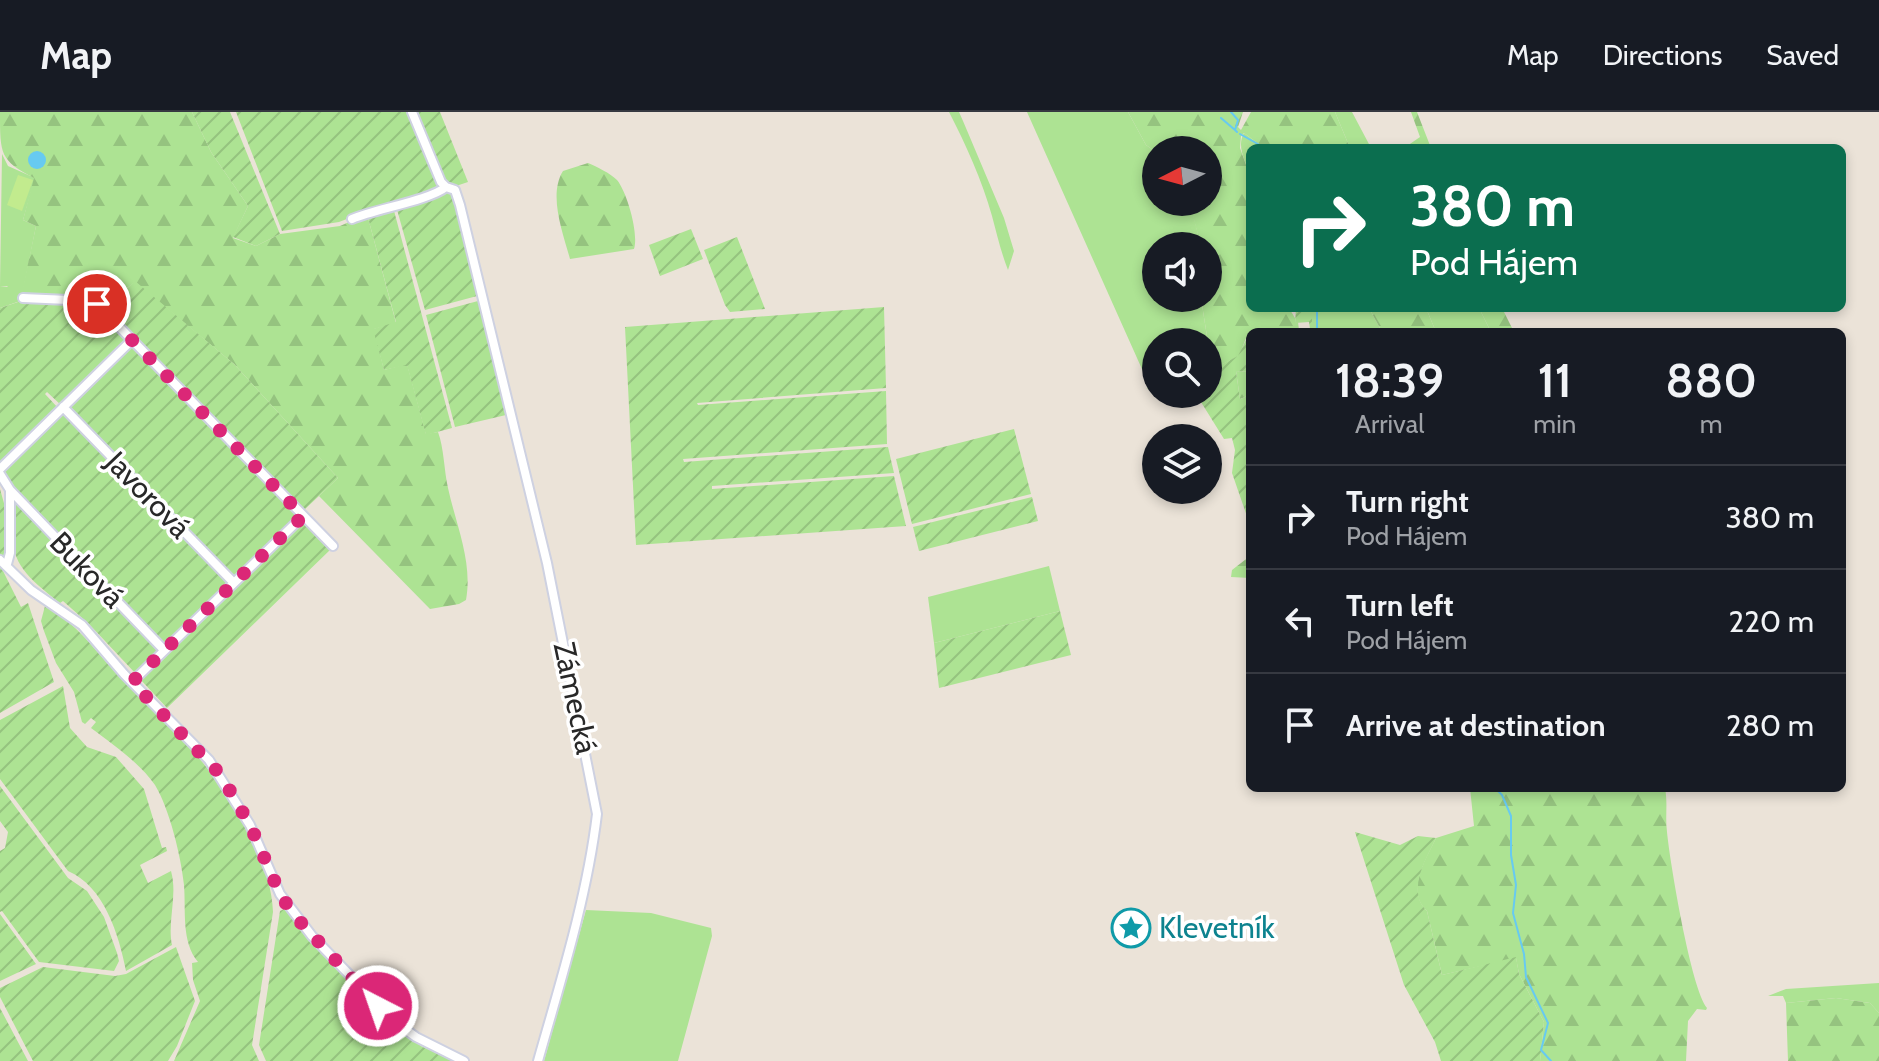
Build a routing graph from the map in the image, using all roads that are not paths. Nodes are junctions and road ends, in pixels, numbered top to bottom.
1 (412, 112) edge
2 (446, 187) junction
3 (352, 219) dead end
4 (23, 298) dead end
5 (132, 340) junction
6 (63, 407) junction
7 (0, 471) edge
8 (10, 490) junction
9 (303, 516) junction
10 (333, 546) dead end
11 (4, 562) edge
12 (234, 583) junction
13 (164, 650) junction
14 (132, 682) junction
15 (464, 1061) edge
16 (538, 1061) edge

1 - 2 street, Zámecká
2 - 3 street
2 - 16 street, Zámecká
4 - 5 street
5 - 6 street
5 - 9 street
6 - 7 street
6 - 12 street, Javorová
7 - 8 street, Buková
8 - 11 street
8 - 13 street, Buková
9 - 10 street
9 - 12 street
11 - 14 street
12 - 13 street
13 - 14 street
14 - 15 street

